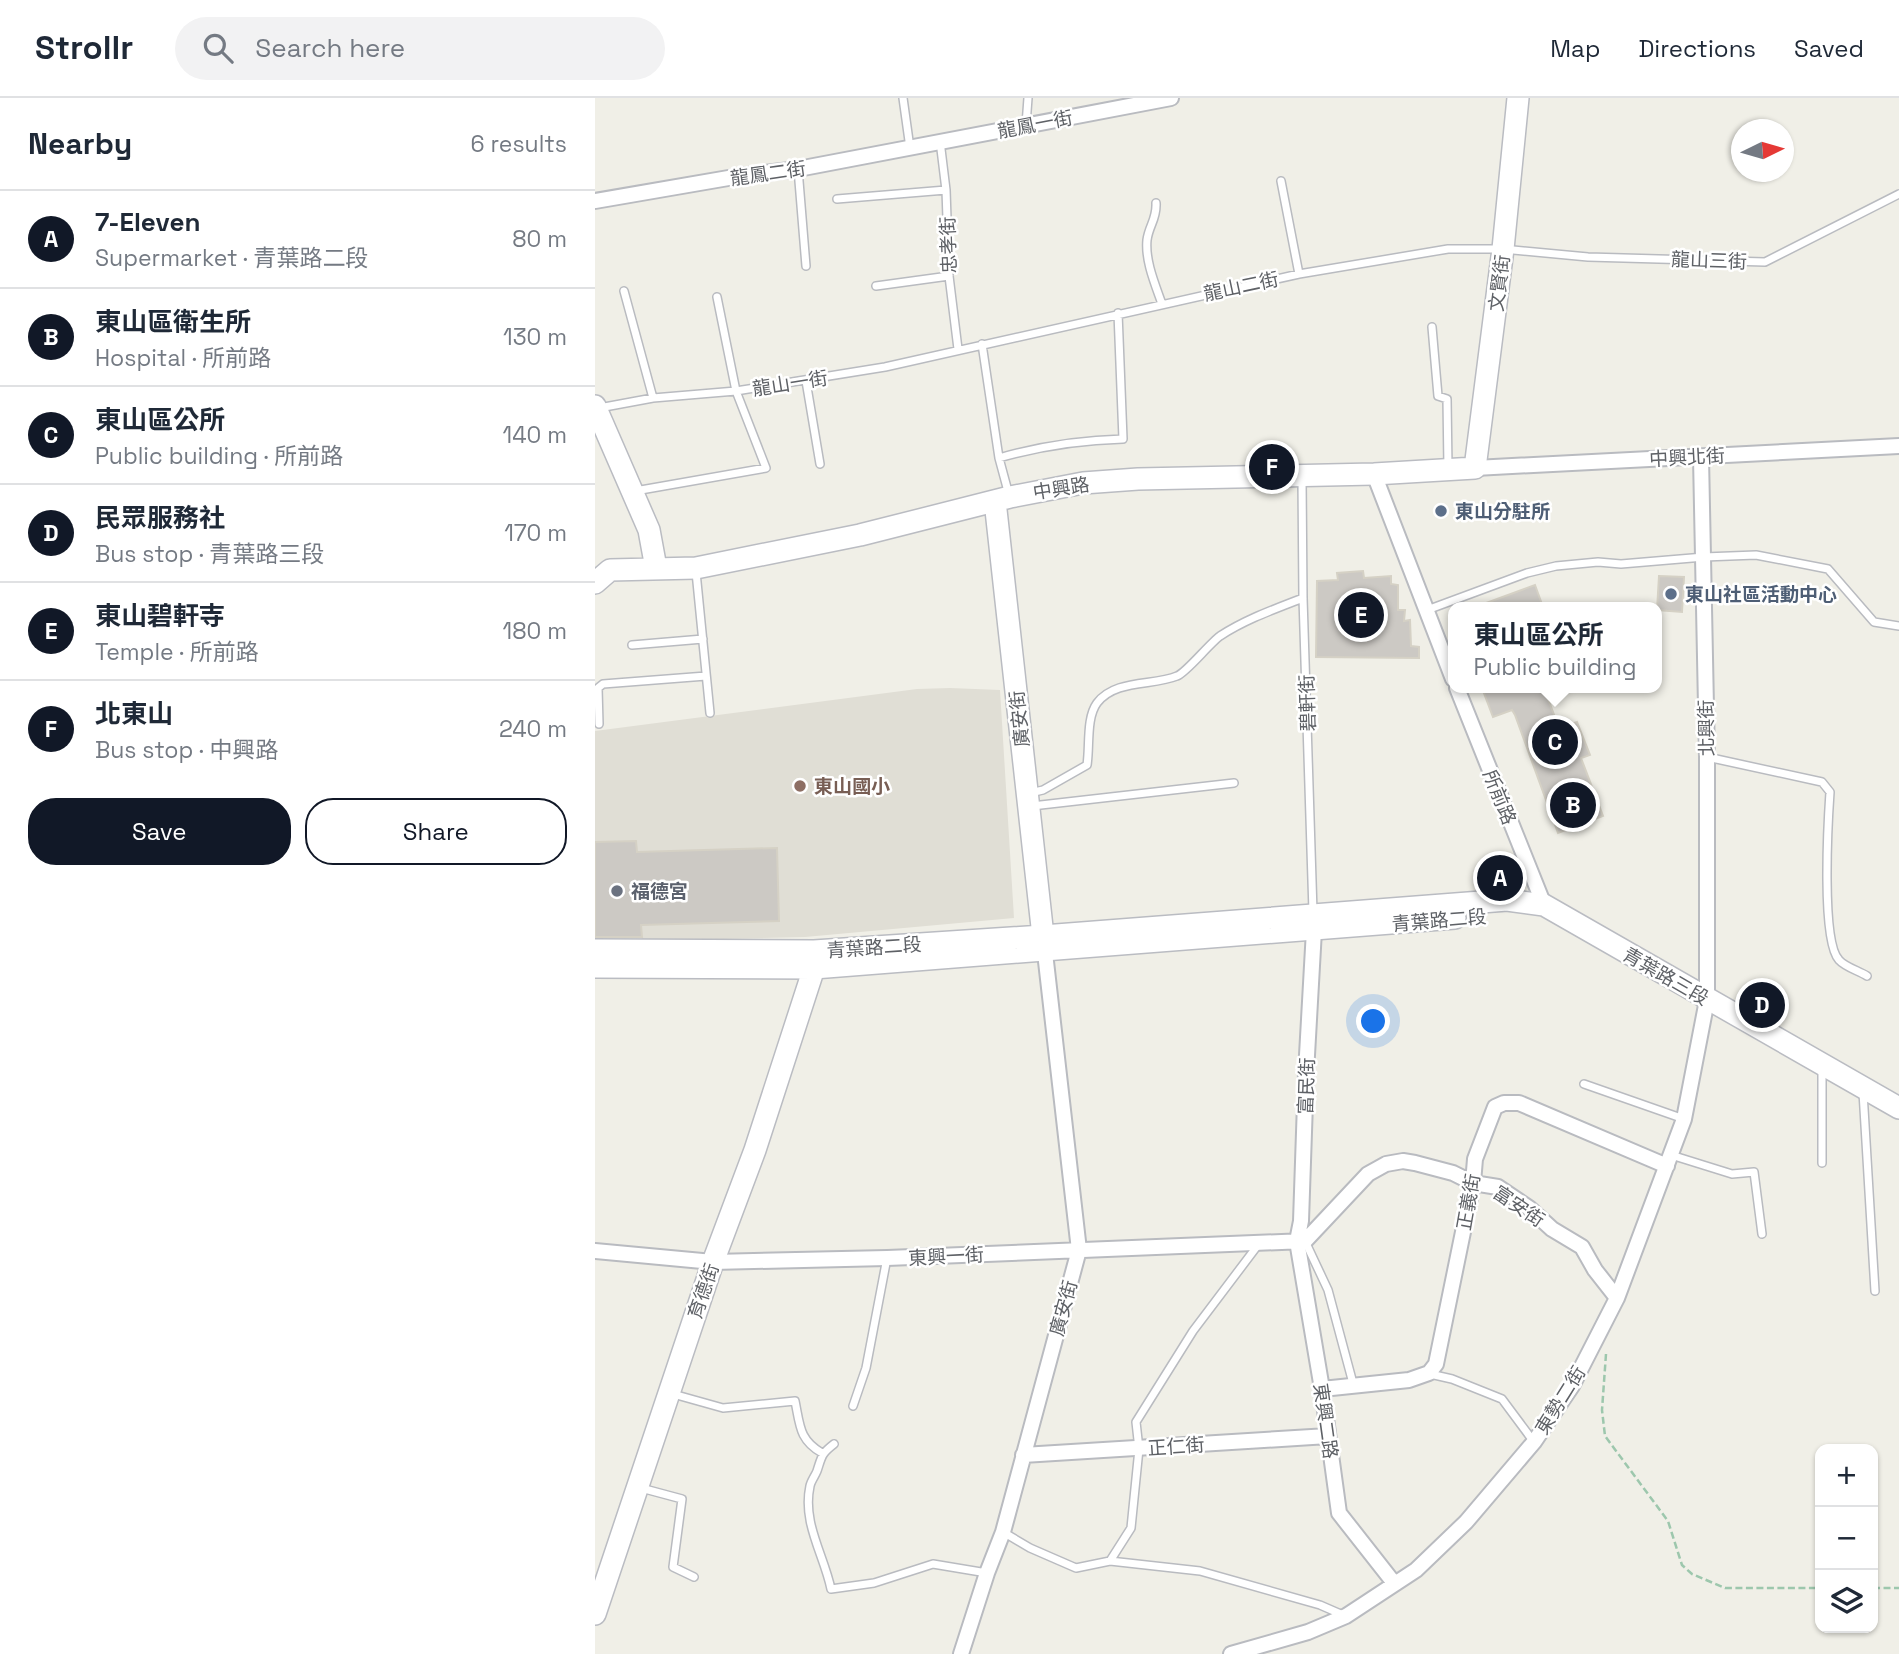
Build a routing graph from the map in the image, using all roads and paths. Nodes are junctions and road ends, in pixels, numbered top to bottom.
1 (902, 98) edge
2 (1028, 98) edge
3 (1171, 98) edge
4 (1518, 98) edge
5 (1112, 104) edge
6 (1026, 125) junction
7 (940, 141) junction
8 (910, 149) junction
9 (798, 169) junction
10 (1280, 181) dead end
11 (946, 190) junction
12 (1899, 194) edge
13 (837, 199) dead end
14 (595, 201) edge
15 (1156, 203) dead end
16 (1503, 248) junction
17 (806, 266) dead end
18 (1299, 274) junction
19 (949, 276) junction
20 (876, 286) dead end
21 (624, 290) dead end
22 (717, 298) dead end
23 (1162, 304) junction
24 (1118, 313) junction
25 (1432, 327) dead end
26 (982, 344) junction
27 (958, 349) junction
28 (806, 381) junction
29 (736, 391) junction
30 (653, 398) junction
31 (596, 407) edge
32 (1899, 446) edge
33 (1701, 457) junction
34 (999, 458) junction
35 (820, 464) dead end
36 (1475, 468) junction
37 (1448, 469) junction
38 (1374, 474) junction
39 (1302, 477) junction
40 (634, 492) junction
41 (1002, 499) junction
42 (1704, 556) junction
43 (656, 568) junction
44 (696, 568) junction
45 (600, 574) edge
46 (1303, 598) junction
47 (1450, 602) edge
48 (1448, 603) edge
49 (1426, 611) junction
50 (1899, 626) edge
51 (703, 639) junction
52 (632, 645) dead end
53 (1448, 664) edge
54 (706, 676) junction
55 (1459, 693) edge
56 (710, 713) dead end
57 (599, 724) dead end
58 (1707, 757) junction
59 (1234, 783) dead end
60 (1027, 800) junction
61 (1544, 905) junction
62 (1314, 922) junction
63 (1044, 944) junction
64 (595, 950) edge
65 (814, 960) junction
66 (595, 967) edge
67 (1867, 976) dead end
68 (1707, 1000) junction
69 (1822, 1065) junction
70 (1584, 1084) dead end
71 (1863, 1088) junction
72 (1899, 1108) edge
73 (1684, 1119) junction
74 (1669, 1161) junction
75 (1822, 1163) dead end
76 (1473, 1183) junction
77 (1762, 1234) dead end
78 (1301, 1241) junction
79 (1259, 1244) junction
80 (1079, 1250) junction
81 (595, 1251) edge
82 (887, 1258) junction
83 (713, 1262) junction
84 (1874, 1291) dead end
85 (1617, 1298) junction
86 (1600, 1331) junction
87 (1429, 1373) junction
88 (1354, 1387) junction
89 (1322, 1389) junction
90 (669, 1392) junction
91 (853, 1406) dead end
92 (1328, 1436) junction
93 (1534, 1442) junction
94 (834, 1444) dead end
95 (1139, 1449) junction
96 (822, 1453) junction
97 (1023, 1455) junction
98 (637, 1487) junction
99 (1003, 1532) junction
100 (1110, 1561) junction
101 (987, 1573) junction
102 (694, 1577) dead end
103 (1394, 1583) junction
104 (599, 1587) edge
105 (1815, 1588) edge
106 (1878, 1588) edge
107 (1899, 1588) edge
108 (595, 1614) edge
109 (1346, 1616) junction
110 (961, 1654) edge
111 (1231, 1654) edge

1 - 8 lane
2 - 6 lane
3 - 5 street, 龍鳳一街
4 - 16 street, 文賢街
5 - 6 street, 龍鳳一街
6 - 7 street, 龍鳳一街
7 - 8 street, 龍鳳二街
7 - 11 lane, 忠孝街
8 - 9 street, 龍鳳二街
9 - 14 street, 龍鳳二街
9 - 17 lane
10 - 18 lane
11 - 13 lane
11 - 19 lane, 忠孝街
12 - 16 lane, 龍山三街
15 - 23 lane
16 - 18 lane, 龍山二街
16 - 36 street, 文賢街
18 - 23 lane, 龍山二街
19 - 20 lane
19 - 27 lane, 忠孝街
21 - 30 lane
22 - 29 lane
23 - 24 lane, 龍山二街
24 - 26 lane, 龍山二街
24 - 34 lane
25 - 37 lane
26 - 27 lane, 龍山一街
26 - 34 lane
27 - 28 lane, 龍山一街
28 - 29 lane, 龍山一街
28 - 35 lane
29 - 30 lane, 龍山一街
29 - 40 lane
30 - 31 lane, 龍山一街
31 - 40 street
32 - 33 street, 中興北街
33 - 36 street, 中興北街
33 - 42 street, 北興街
34 - 41 lane
36 - 37 street, 中興路
37 - 38 street, 中興路
38 - 39 street, 中興路
38 - 49 street
39 - 41 street, 中興路
39 - 46 lane, 碧軒街
40 - 43 street
41 - 44 street, 中興路
41 - 60 street, 廣安街
42 - 47 lane
42 - 50 lane
42 - 58 street, 北興街
43 - 44 street, 中興路
43 - 45 street, 中興路
44 - 51 lane
46 - 60 lane
46 - 62 lane, 碧軒街
48 - 49 lane
49 - 53 street
51 - 52 lane
51 - 54 lane
54 - 56 lane
54 - 57 lane
55 - 61 street, 所前路
58 - 67 lane
58 - 68 street, 北興街
59 - 60 lane
60 - 63 street, 廣安街
61 - 62 street, 青葉路二段
61 - 68 street, 青葉路三段
62 - 63 street, 青葉路二段
62 - 78 street, 富民街
63 - 65 street, 青葉路二段
63 - 80 street, 廣安街
64 - 65 street, 青葉路二段
65 - 66 street, 青葉路二段
65 - 83 street, 育德街
68 - 69 street, 青葉路三段
68 - 73 street, 東勢二街
69 - 71 street, 青葉路三段
69 - 75 lane
70 - 73 lane
71 - 72 street, 青葉路三段
71 - 84 lane
73 - 74 street, 東勢二街
74 - 76 street, 正義街
74 - 77 lane
74 - 85 street, 東勢二街
76 - 78 street, 富安街
76 - 85 street, 富安街
76 - 87 street, 正義街
78 - 79 street, 東興一街
78 - 88 lane
78 - 89 street, 東興二路
79 - 80 street, 東興一街
79 - 95 lane
80 - 82 street, 東興一街
80 - 97 street, 廣安街
81 - 83 street, 東興一街
82 - 83 street, 東興一街
82 - 91 lane
83 - 90 street, 育德街
85 - 86 street, 東勢二街
86 - 93 street, 東勢二街
86 - 105 path
87 - 88 street
87 - 93 lane
88 - 89 street
89 - 92 street, 東興二路
90 - 96 lane
90 - 98 street, 育德街
92 - 95 street, 正仁街
92 - 103 street, 東興二路
93 - 103 street, 東勢二街
94 - 96 lane
95 - 97 street, 正仁街
95 - 100 lane
96 - 101 lane
97 - 99 street, 廣安街
98 - 102 lane
98 - 104 street, 育德街
99 - 100 lane
99 - 101 street, 廣安街
100 - 109 lane
101 - 110 street, 廣安街
103 - 109 street, 東勢二街
104 - 108 street, 育德街
106 - 107 path
109 - 111 street, 東勢二街

